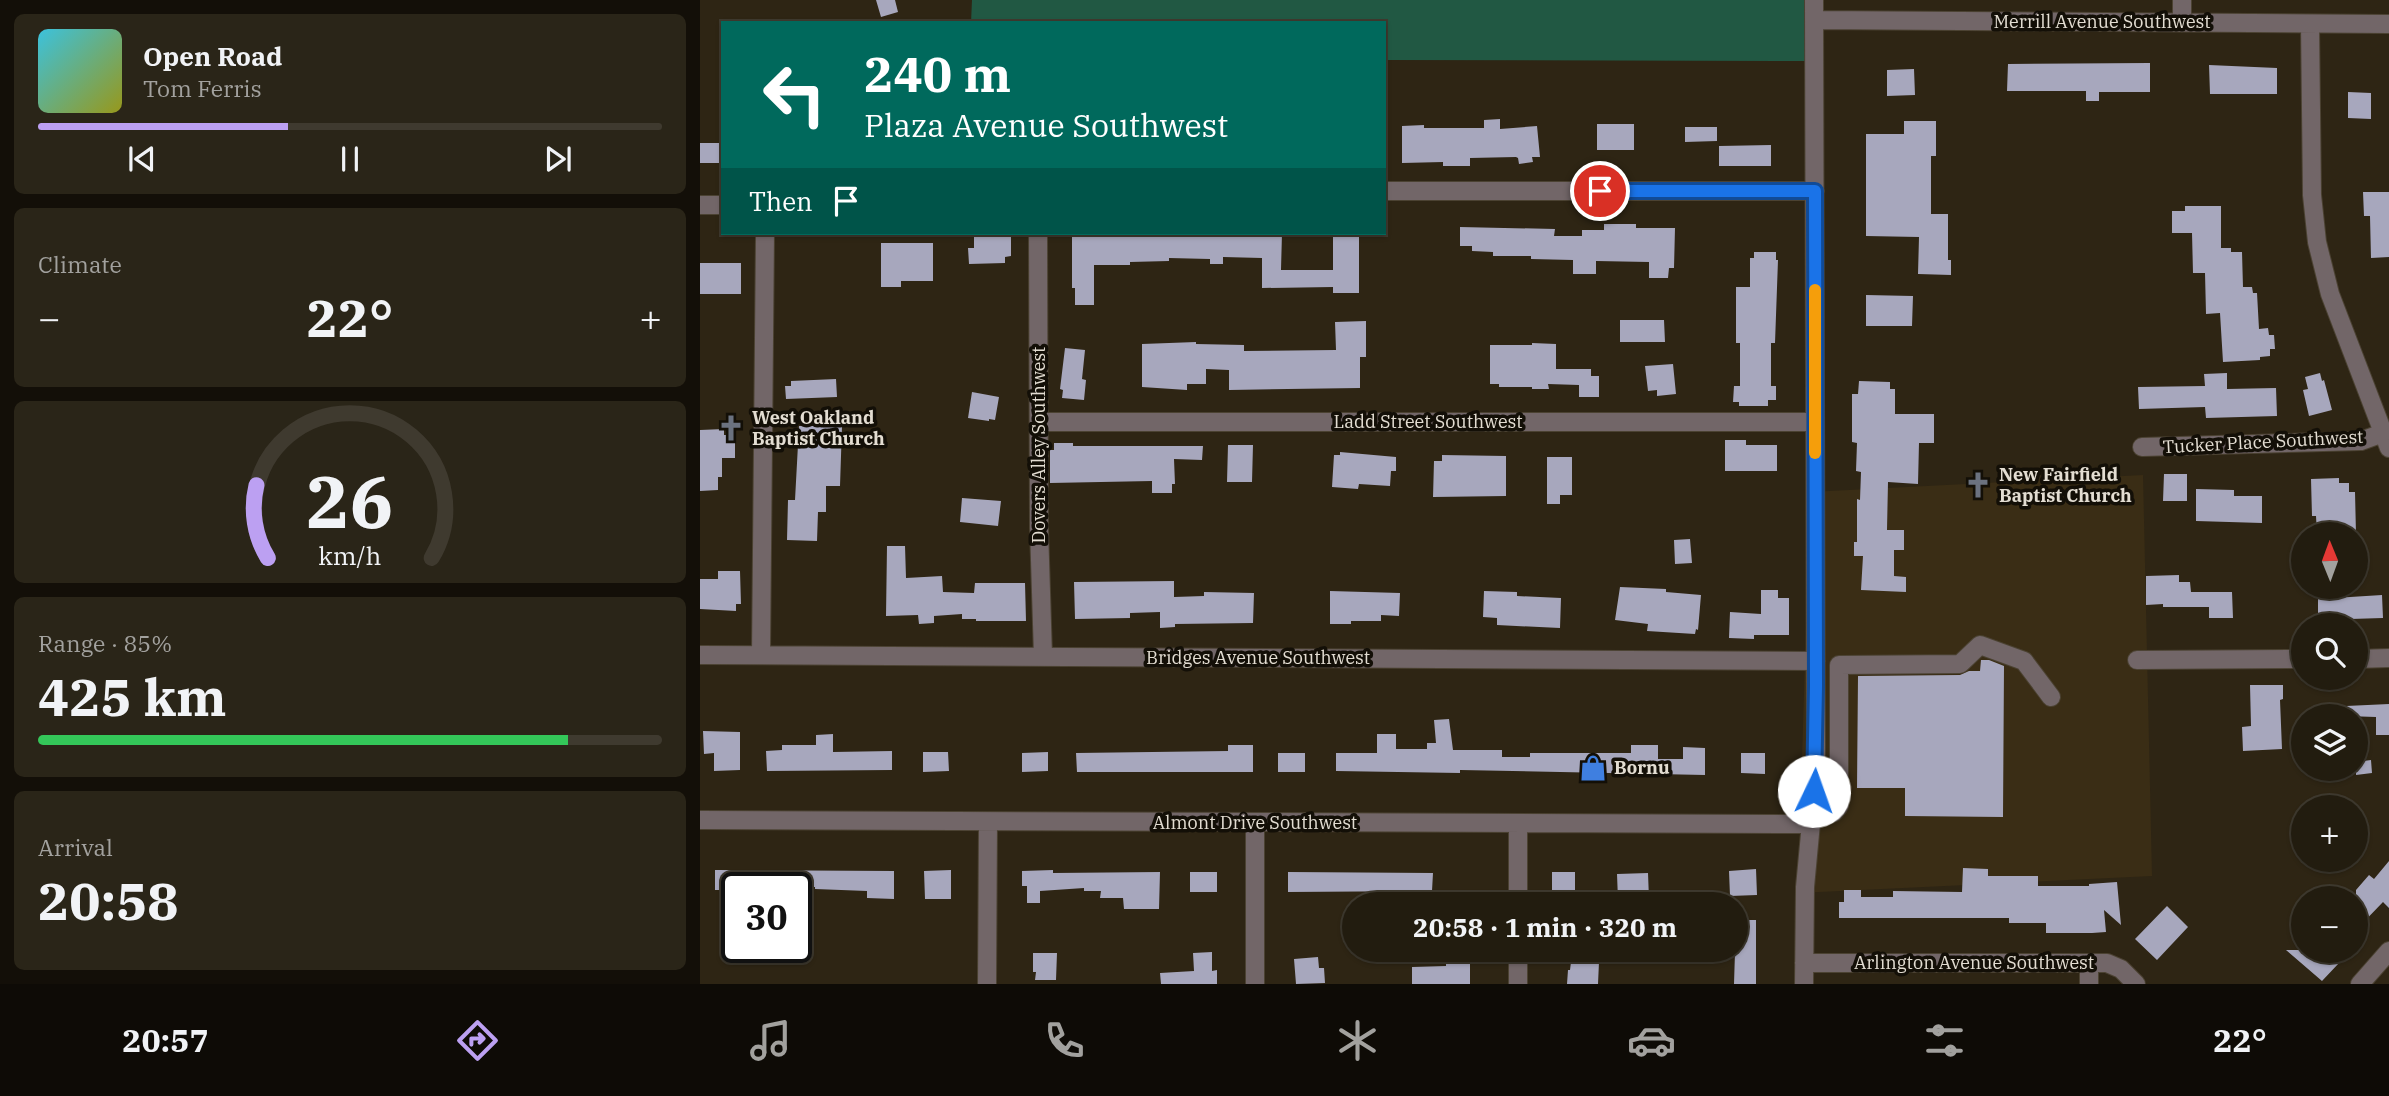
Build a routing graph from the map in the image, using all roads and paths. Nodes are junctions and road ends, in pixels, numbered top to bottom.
1 (1814, 0) edge
2 (2182, 0) edge
3 (1814, 20) junction
4 (2182, 23) junction
5 (2310, 24) junction
6 (2389, 24) edge
7 (1386, 191) edge
8 (1815, 191) junction
9 (700, 205) edge
10 (721, 205) edge
11 (765, 235) edge
12 (1038, 235) edge
13 (1040, 422) junction
14 (1815, 422) junction
15 (2386, 441) edge
16 (2142, 447) dead end
17 (700, 654) edge
18 (761, 655) junction
19 (1043, 656) junction
20 (2389, 658) edge
21 (2291, 659) edge
22 (2368, 659) edge
23 (2137, 660) dead end
24 (1816, 663) junction
25 (1839, 665) junction
26 (2051, 697) dead end
27 (1816, 728) junction
28 (1839, 729) junction
29 (1811, 818) junction
30 (700, 820) edge
31 (988, 822) junction
32 (1255, 822) junction
33 (1518, 823) junction
34 (1518, 892) edge
35 (2389, 951) edge
36 (1518, 962) edge
37 (1804, 962) junction
38 (2089, 963) junction
39 (2366, 977) edge
40 (987, 984) edge
41 (1255, 984) edge
42 (1518, 984) edge
43 (1804, 984) edge
44 (2089, 984) edge
45 (2136, 984) edge
46 (2385, 984) edge

1 - 3 street
2 - 4 street
3 - 4 street, Merrill Avenue Southwest
3 - 8 street
4 - 5 street, Merrill Avenue Southwest
5 - 6 street, Merrill Avenue Southwest
5 - 15 street
7 - 8 street
8 - 14 street
9 - 10 street
11 - 18 street
12 - 13 street, Dovers Alley Southwest
13 - 14 street, Ladd Street Southwest
13 - 19 street, Dovers Alley Southwest
14 - 24 street
15 - 16 street, Tucker Place Southwest
17 - 18 street, Bridges Avenue Southwest
18 - 19 street, Bridges Avenue Southwest
19 - 24 street, Bridges Avenue Southwest
20 - 22 street
21 - 23 street
24 - 25 street, Bridges Avenue Southwest
24 - 27 street
25 - 26 street, Bridges Avenue Southwest
25 - 28 street
27 - 28 street
27 - 29 street
28 - 29 street
29 - 33 street, Almont Drive Southwest
29 - 37 street
30 - 31 street, Almont Drive Southwest
31 - 32 street, Almont Drive Southwest
31 - 40 street
32 - 33 street, Almont Drive Southwest
32 - 41 street
33 - 34 street
35 - 39 street
36 - 42 street
37 - 38 street, Arlington Avenue Southwest
37 - 43 street
38 - 44 street
38 - 45 street, Arlington Avenue Southwest
39 - 46 street

